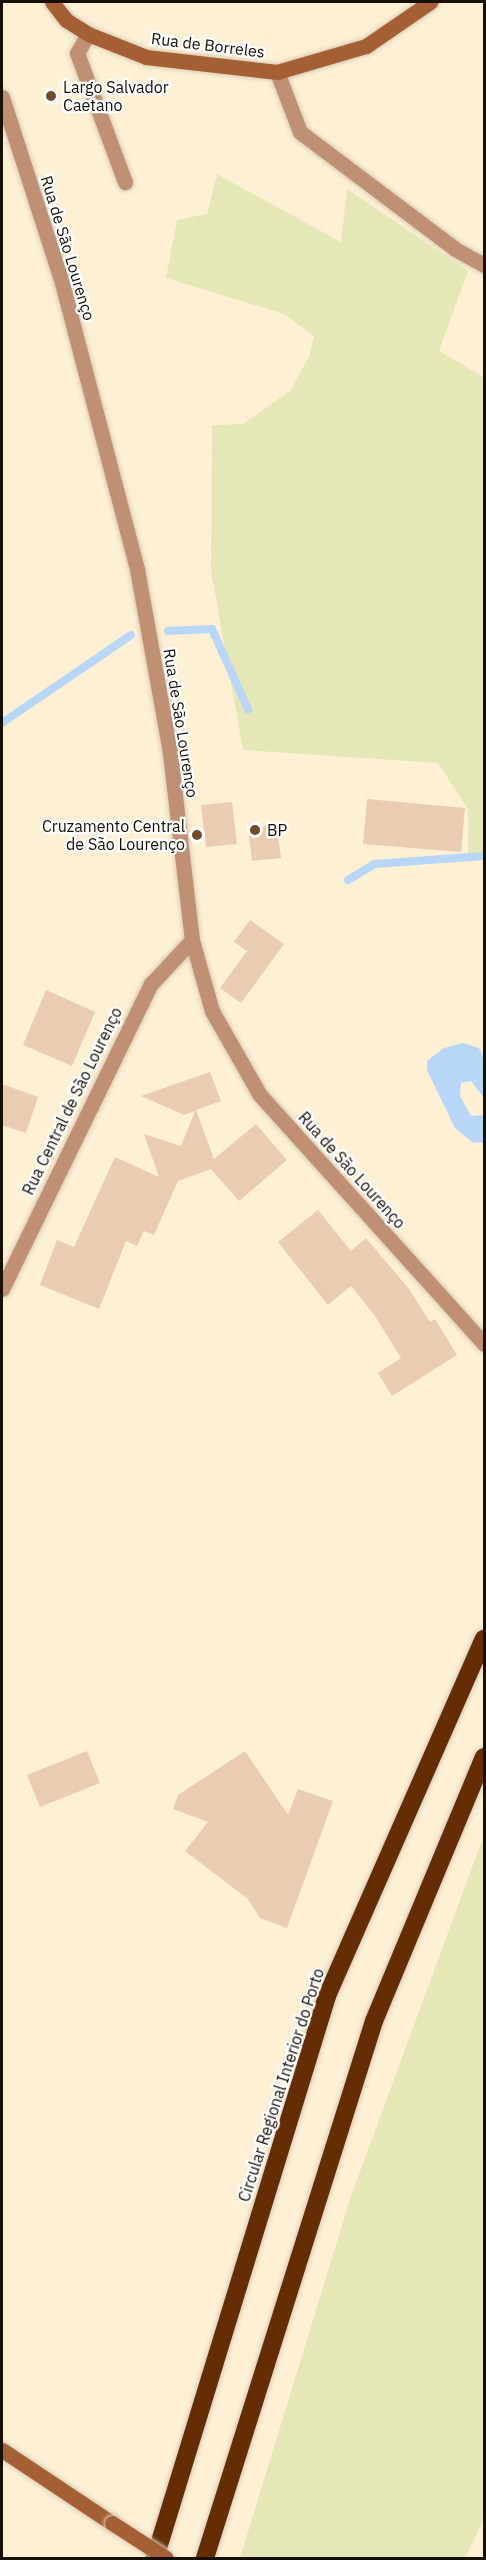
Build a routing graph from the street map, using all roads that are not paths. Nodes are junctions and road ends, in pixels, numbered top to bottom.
1 (52, 2) edge
2 (430, 2) edge
3 (88, 34) junction
4 (277, 72) junction
5 (2, 97) edge
6 (124, 182) dead end
7 (484, 265) edge
8 (192, 940) junction
9 (2, 1289) edge
10 (484, 1344) edge
11 (484, 1639) edge
12 (484, 1757) edge
13 (2, 2450) edge
14 (155, 2559) edge
15 (166, 2559) edge
16 (205, 2559) edge

1 - 3 street, Rua de Borreles
2 - 4 street, Rua de Borreles
3 - 4 street, Rua de Borreles
3 - 6 street
4 - 7 street
5 - 8 street, Rua de São Lourenço
8 - 9 street, Rua Central de São Lourenço
8 - 10 street, Rua de São Lourenço
11 - 14 highway, Circular Regional Interior do Porto
12 - 16 highway
13 - 15 street, bridge

